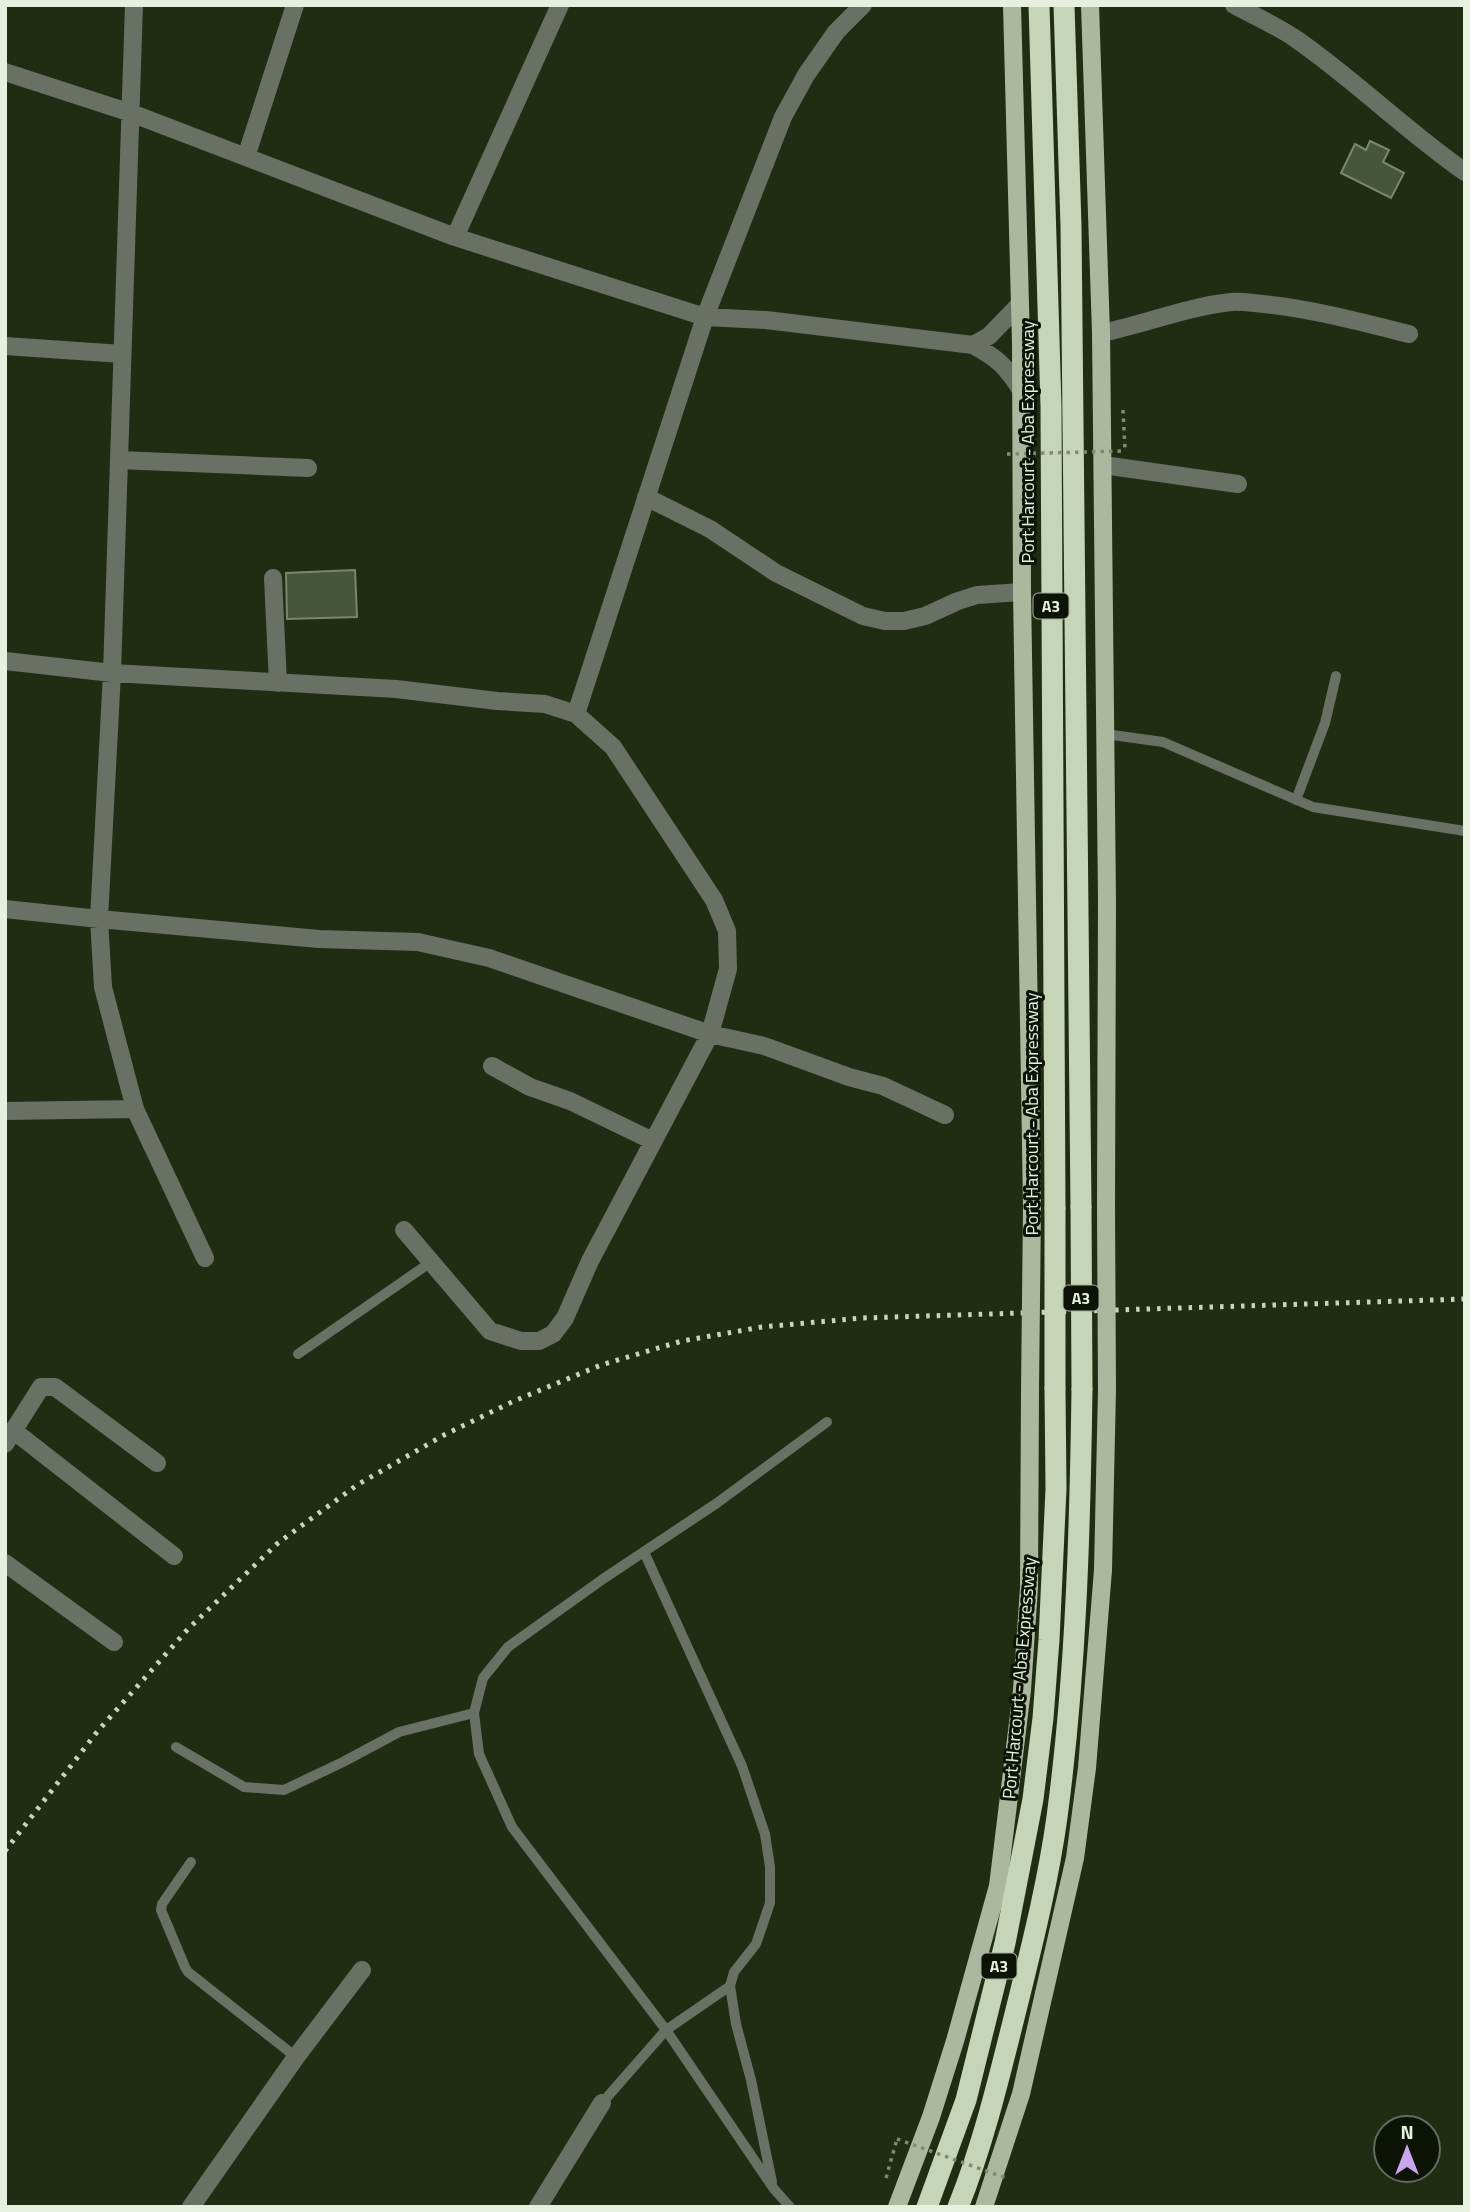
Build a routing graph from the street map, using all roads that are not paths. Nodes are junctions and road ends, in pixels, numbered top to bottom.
1 (134, 5) edge
2 (295, 5) edge
3 (560, 5) edge
4 (863, 5) edge
5 (1012, 5) edge
6 (1040, 5) edge
7 (1064, 5) edge
8 (1090, 5) edge
9 (1234, 5) edge
10 (5, 72) edge
11 (131, 113) junction
12 (246, 157) junction
13 (1465, 172) edge
14 (454, 237) junction
15 (1020, 304) junction
16 (705, 317) junction
17 (1101, 333) junction
18 (1409, 334) dead end
19 (973, 345) junction
20 (5, 346) edge
21 (122, 354) junction
22 (1021, 390) junction
23 (119, 460) junction
24 (1102, 465) junction
25 (308, 468) dead end
26 (1238, 484) dead end
27 (646, 497) junction
28 (273, 578) dead end
29 (1022, 592) junction
30 (5, 661) edge
31 (112, 673) junction
32 (1336, 676) dead end
33 (278, 683) junction
34 (576, 714) junction
35 (1105, 734) junction
36 (1296, 800) junction
37 (1465, 831) edge
38 (5, 909) edge
39 (99, 919) junction
40 (710, 1034) junction
41 (492, 1066) dead end
42 (135, 1109) junction
43 (5, 1111) edge
44 (945, 1115) dead end
45 (653, 1141) junction
46 (404, 1230) dead end
47 (205, 1258) dead end
48 (431, 1262) junction
49 (298, 1354) dead end
50 (827, 1423) dead end
51 (9, 1437) edge
52 (157, 1463) dead end
53 (645, 1552) junction
54 (174, 1556) dead end
55 (5, 1563) edge
56 (114, 1642) dead end
57 (474, 1713) junction
58 (176, 1747) dead end
59 (191, 1862) dead end
60 (362, 1970) dead end
61 (730, 1986) junction
62 (666, 2030) junction
63 (296, 2057) junction
64 (602, 2103) joint
65 (774, 2189) junction
66 (191, 2207) edge
67 (538, 2207) edge
68 (790, 2207) edge
69 (897, 2207) edge
70 (927, 2207) edge
71 (958, 2207) edge
72 (984, 2207) edge

1 - 11 street
2 - 12 street
3 - 14 street
4 - 16 street
5 - 15 main road
6 - 70 highway, Port Harcourt - Aba Expressway / A3, bridge
7 - 71 highway, A3, bridge
8 - 17 main road
9 - 13 street
10 - 11 street
11 - 12 street
11 - 21 street
12 - 14 street
14 - 16 street
15 - 19 street
15 - 22 main road
16 - 19 street
16 - 27 street
17 - 18 street
17 - 24 main road
19 - 22 street
20 - 21 street
21 - 23 street
22 - 29 main road
23 - 25 street
23 - 31 street
24 - 26 street
24 - 35 main road
27 - 29 street
27 - 34 street
28 - 33 street
29 - 69 main road, bridge
30 - 31 street
31 - 33 street
31 - 39 street
32 - 36 lane
33 - 34 street
34 - 40 street
35 - 36 lane
35 - 72 main road, bridge
36 - 37 lane
38 - 39 street
39 - 40 street
39 - 42 street
40 - 44 street
40 - 45 street
41 - 45 street
42 - 43 street
42 - 47 street
45 - 48 street
46 - 48 street
48 - 49 lane
50 - 53 lane
51 - 52 street
51 - 54 street
53 - 57 lane
53 - 61 lane
55 - 56 street
57 - 58 lane
57 - 62 lane
59 - 63 lane
60 - 63 street
61 - 62 lane
61 - 65 lane
62 - 64 lane
62 - 65 lane
63 - 66 street
64 - 67 street
65 - 68 lane

